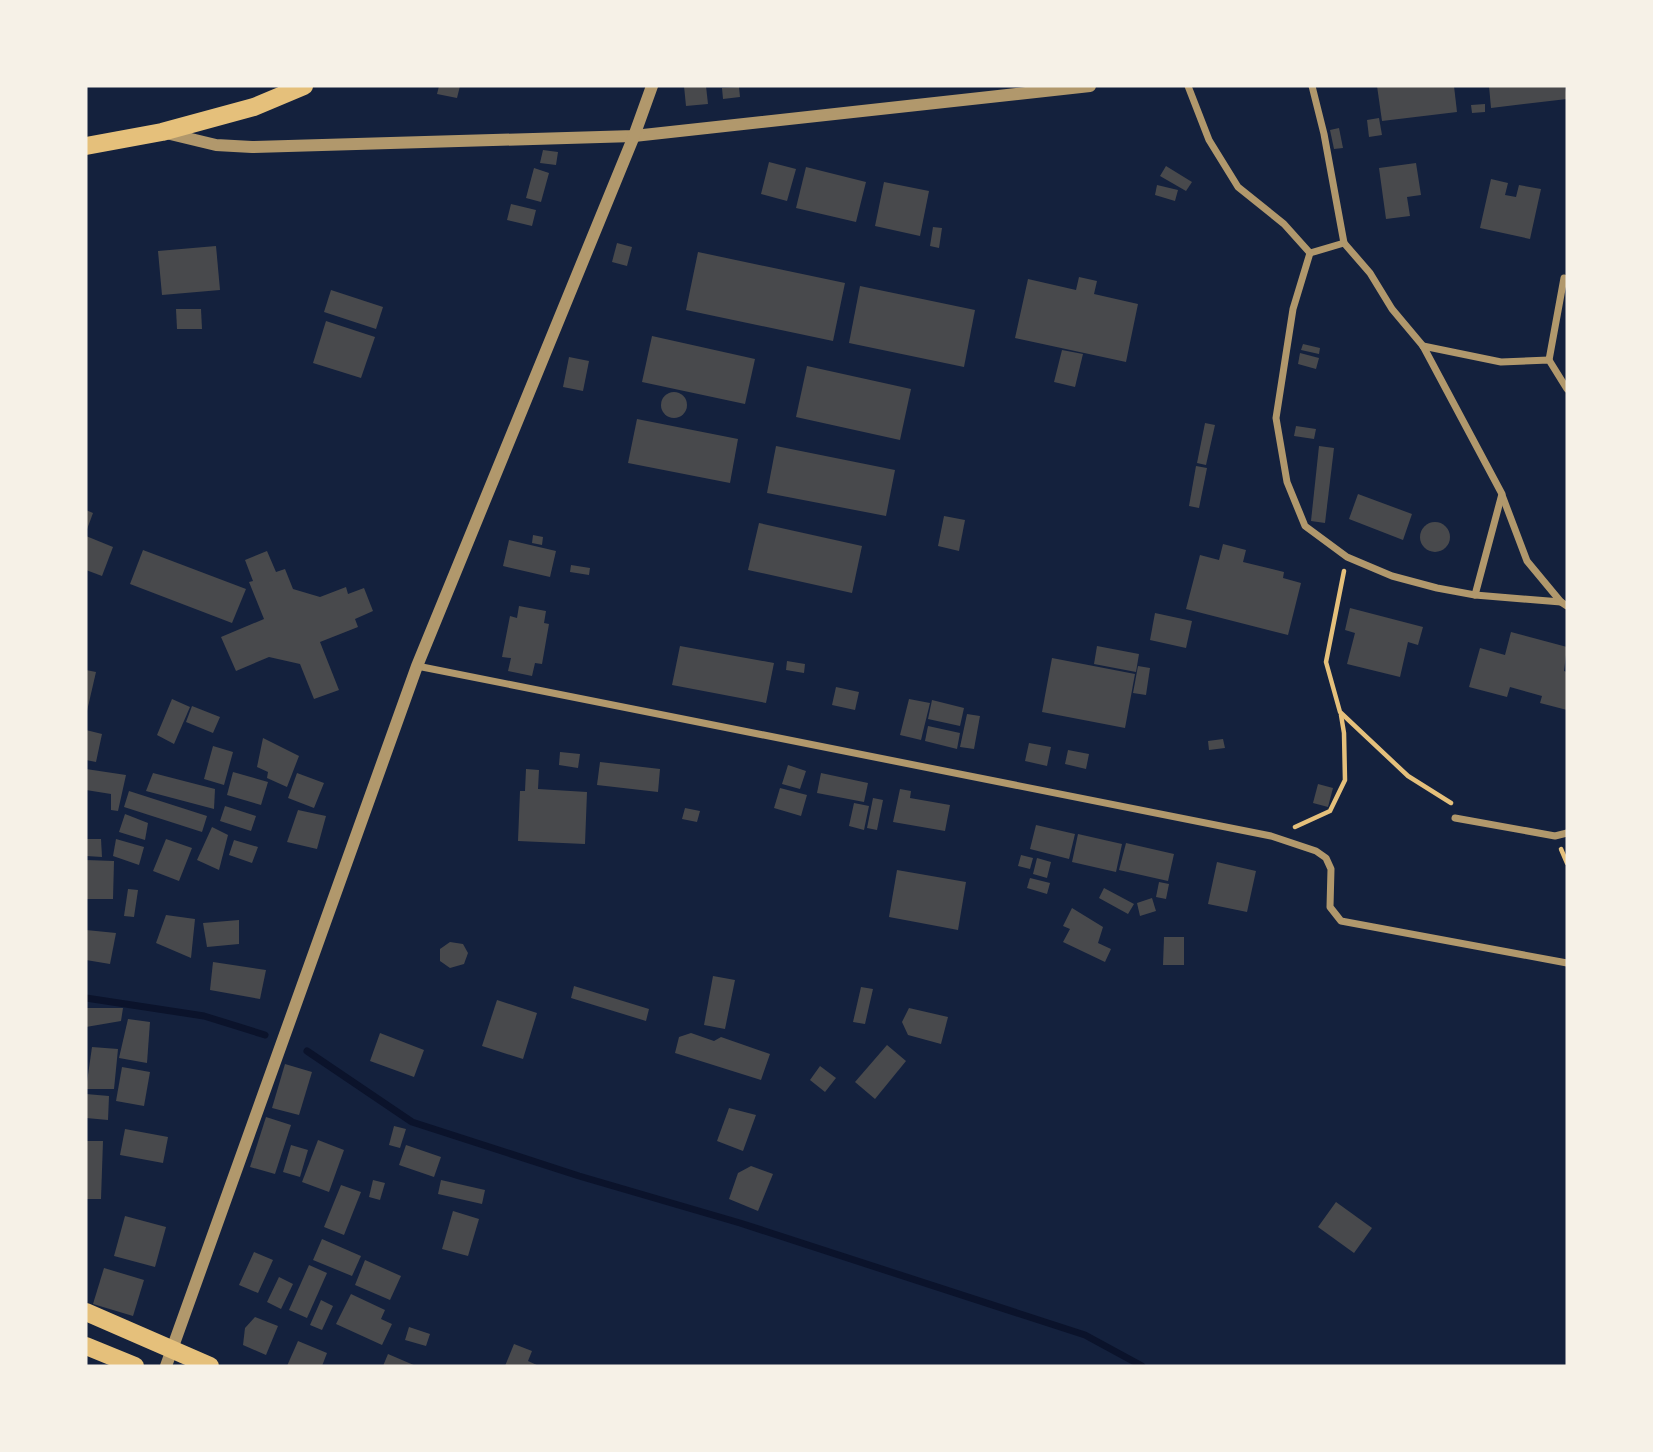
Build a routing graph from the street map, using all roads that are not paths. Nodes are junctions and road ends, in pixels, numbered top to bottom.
1 (304, 86) edge
2 (652, 86) edge
3 (1090, 86) edge
4 (1188, 86) edge
5 (1312, 86) edge
6 (162, 132) junction
7 (634, 136) junction
8 (86, 146) edge
9 (1344, 243) junction
10 (1310, 253) junction
11 (1564, 278) dead end
12 (1423, 346) junction
13 (1549, 360) junction
14 (1567, 389) edge
15 (1502, 494) junction
16 (1475, 594) junction
17 (1564, 604) edge
18 (417, 666) junction
19 (1455, 818) dead end
20 (1567, 833) edge
21 (1567, 963) edge
22 (86, 1312) edge
23 (86, 1346) edge
24 (168, 1358) edge
25 (135, 1366) edge
26 (210, 1366) edge

1 - 6 main road
2 - 7 street
3 - 7 street
4 - 10 street
5 - 9 street
6 - 7 street
6 - 8 main road
7 - 18 street
9 - 10 street
9 - 12 street
10 - 16 street
11 - 13 street
12 - 13 street
12 - 15 street
13 - 14 street
15 - 16 street
15 - 17 street
16 - 17 street
18 - 21 street
18 - 24 street
19 - 20 street
22 - 24 main road
23 - 25 main road
24 - 26 main road

